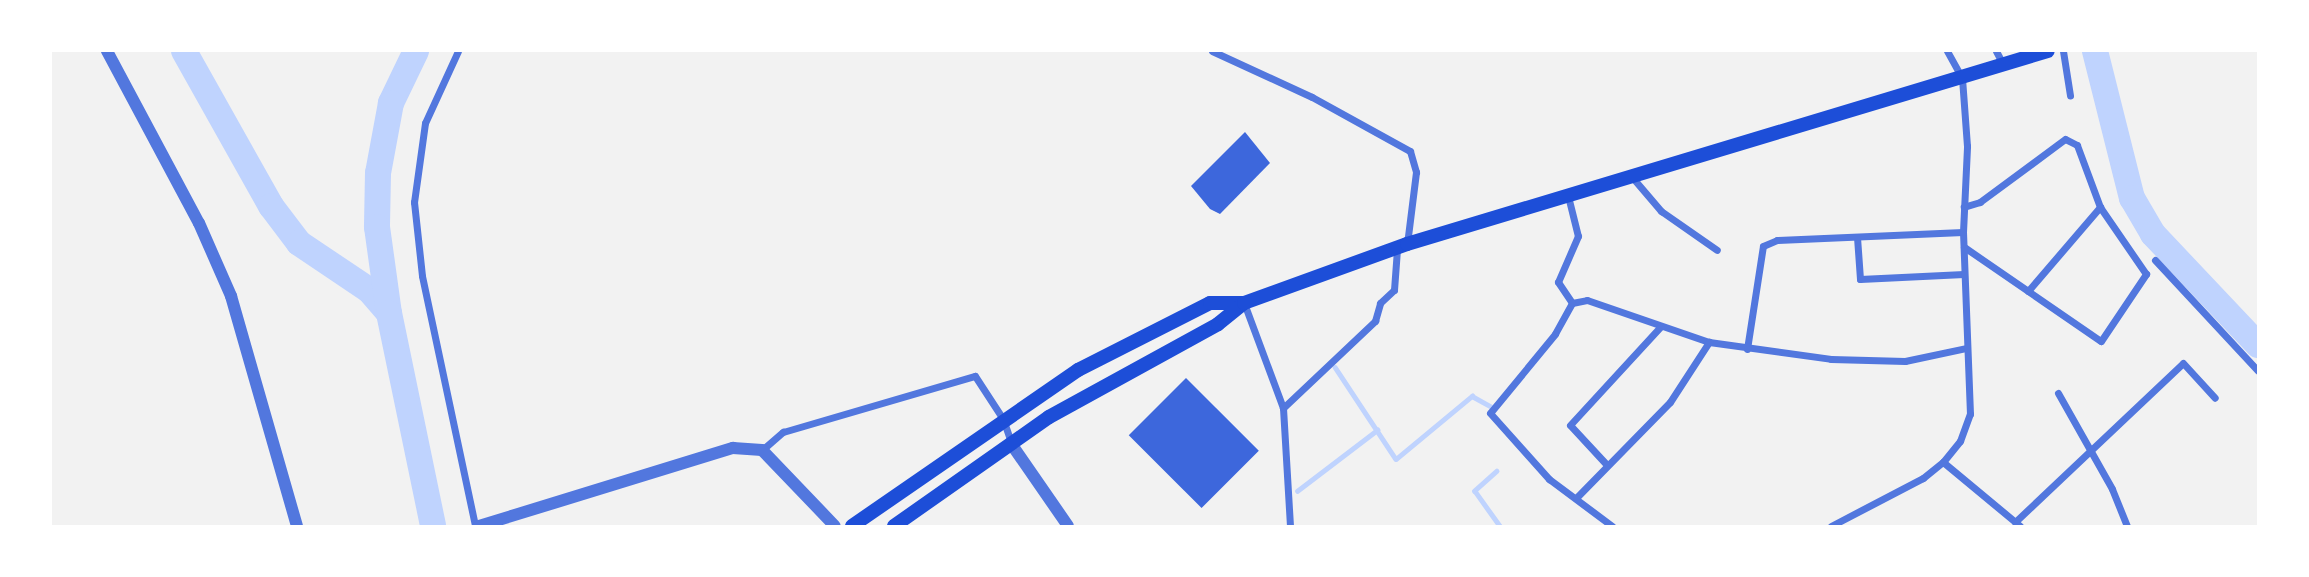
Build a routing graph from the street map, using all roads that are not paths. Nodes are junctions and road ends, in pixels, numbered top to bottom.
1 (107, 51) edge
2 (458, 51) edge
3 (1212, 51) edge
4 (1947, 51) edge
5 (1996, 51) edge
6 (2048, 51) edge
7 (2063, 51) edge
8 (2004, 65) junction
9 (1962, 78) junction
10 (2070, 95) dead end
11 (1632, 177) junction
12 (1568, 196) junction
13 (1964, 207) junction
14 (2099, 208) junction
15 (1963, 232) junction
16 (1857, 237) junction
17 (1402, 246) junction
18 (1964, 247) junction
19 (1717, 250) dead end
20 (2155, 260) dead end
21 (1964, 274) junction
22 (2028, 291) junction
23 (1244, 303) junction
24 (1572, 303) junction
25 (1661, 326) junction
26 (1709, 342) junction
27 (1966, 348) junction
28 (1747, 349) junction
29 (2258, 371) edge
30 (2058, 393) dead end
31 (2215, 398) dead end
32 (1283, 408) junction
33 (1003, 419) junction
34 (1012, 445) junction
35 (762, 450) junction
36 (2091, 450) junction
37 (1943, 462) junction
38 (1607, 465) junction
39 (1576, 498) junction
40 (496, 524) edge
41 (2017, 524) edge
42 (1609, 525) edge
43 (297, 526) edge
44 (477, 526) edge
45 (835, 526) edge
46 (852, 526) edge
47 (894, 526) edge
48 (1068, 526) edge
49 (1290, 526) edge
50 (1831, 526) edge
51 (2127, 526) edge

1 - 43 street
2 - 44 street
3 - 17 street
4 - 9 street
5 - 8 street
6 - 8 main road
7 - 10 street
8 - 9 main road
9 - 11 main road
9 - 13 street
11 - 12 main road
11 - 19 street
12 - 17 main road
12 - 24 street
13 - 14 street
13 - 15 street
14 - 22 street
14 - 22 street
15 - 16 street
15 - 18 street
16 - 21 street
16 - 28 street
17 - 23 main road
17 - 32 street
18 - 21 street
18 - 22 street
20 - 29 street
21 - 27 street
23 - 32 street
23 - 33 main road
23 - 34 main road
24 - 25 street
24 - 39 street
25 - 26 street
25 - 38 street
26 - 28 street
26 - 38 street
27 - 28 street
27 - 37 street
30 - 36 street
31 - 36 street
32 - 49 street
33 - 34 street
33 - 35 street
33 - 46 main road
34 - 47 main road
34 - 48 street
35 - 40 street
35 - 45 street
36 - 41 street
36 - 51 street
37 - 41 street
37 - 50 street
38 - 39 street
39 - 42 street
40 - 44 street

